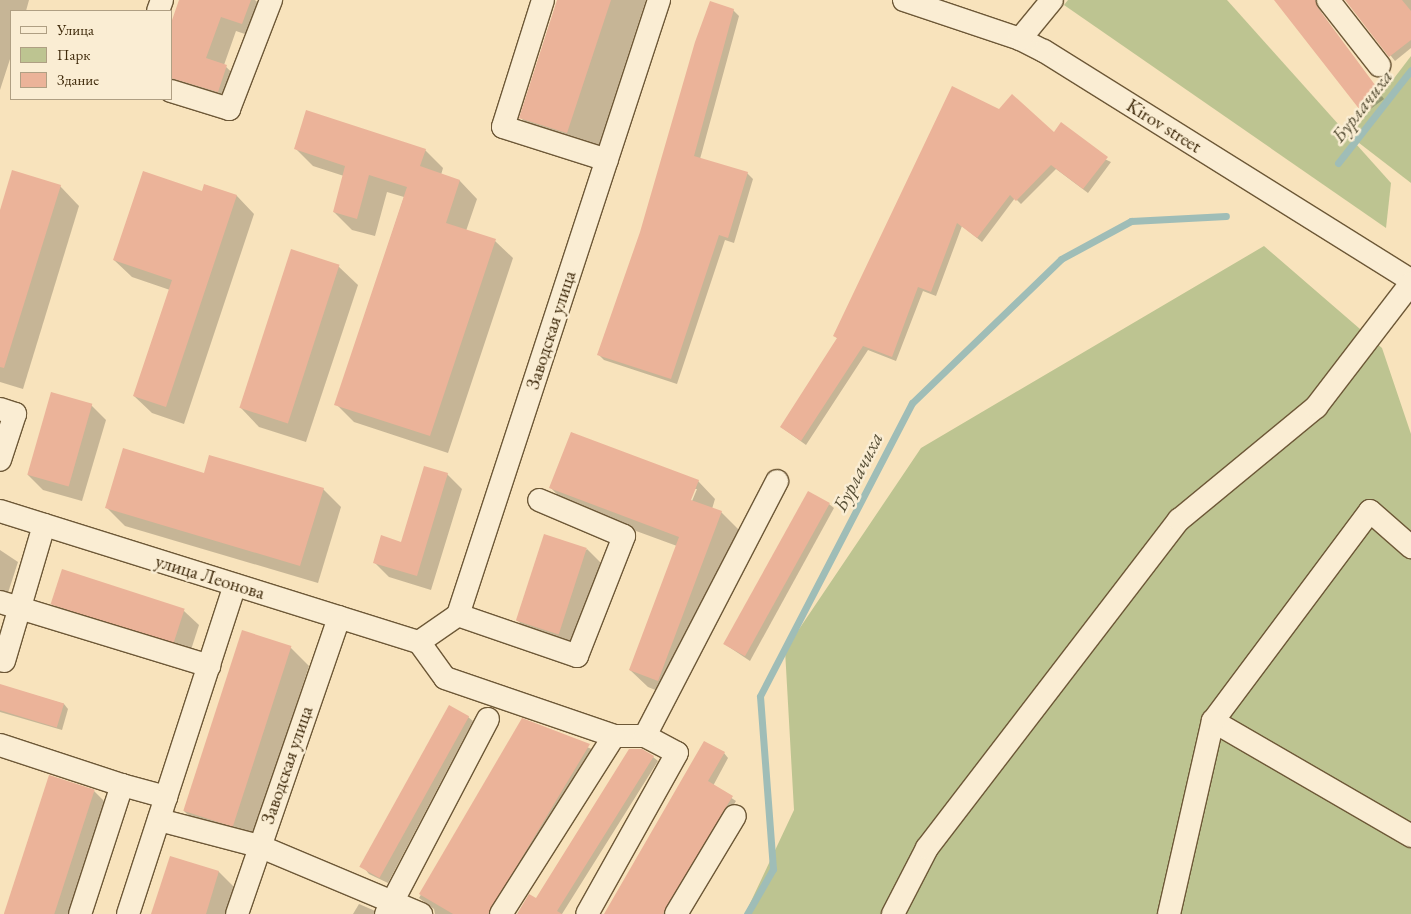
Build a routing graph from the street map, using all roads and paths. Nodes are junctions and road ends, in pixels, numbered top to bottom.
1 (271, 0) edge
2 (543, 0) edge
3 (659, 0) edge
4 (904, 0) edge
5 (1052, 0) edge
6 (1328, 0) edge
7 (1020, 39) junction
8 (1379, 65) dead end
9 (172, 91) edge
10 (607, 160) junction
11 (1411, 282) edge
12 (0, 409) edge
13 (0, 460) edge
14 (777, 480) dead end
15 (539, 500) dead end
16 (0, 511) edge
17 (44, 525) junction
18 (1411, 547) edge
19 (235, 585) junction
20 (10, 605) edge
21 (458, 615) junction
22 (339, 617) junction
23 (419, 642) junction
24 (4, 661) dead end
25 (209, 666) junction
26 (488, 719) dead end
27 (1213, 720) junction
28 (614, 736) junction
29 (645, 736) junction
30 (0, 745) edge
31 (122, 785) junction
32 (166, 797) junction
33 (735, 816) dead end
34 (158, 820) junction
35 (1411, 836) edge
36 (259, 846) junction
37 (390, 908) edge
38 (80, 914) edge
39 (128, 914) edge
40 (237, 914) edge
41 (421, 914) edge
42 (502, 914) edge
43 (587, 914) edge
44 (676, 914) edge
45 (893, 914) edge
46 (1169, 914) edge

1 - 9 street
2 - 10 street
3 - 10 street, Заводская улица
4 - 7 street, Kirov street
5 - 7 street
6 - 8 street
7 - 11 street, Kirov street
10 - 21 street, Заводская улица
11 - 45 street
12 - 13 street
14 - 29 street
15 - 21 street
16 - 17 street, улица Леонова
17 - 19 street, улица Леонова
17 - 20 street
18 - 27 street
19 - 22 street, улица Леонова
19 - 25 street
20 - 24 street
20 - 25 street
21 - 23 street
22 - 23 street, улица Леонова
22 - 36 street, Заводская улица
23 - 28 street
25 - 32 street
26 - 37 street
27 - 35 street
27 - 46 street
28 - 29 street
28 - 42 street
29 - 43 street
30 - 31 street
31 - 32 street
31 - 38 street
32 - 34 street
33 - 44 street
34 - 36 street
34 - 39 street
36 - 37 street
36 - 40 street, Заводская улица
37 - 41 street

